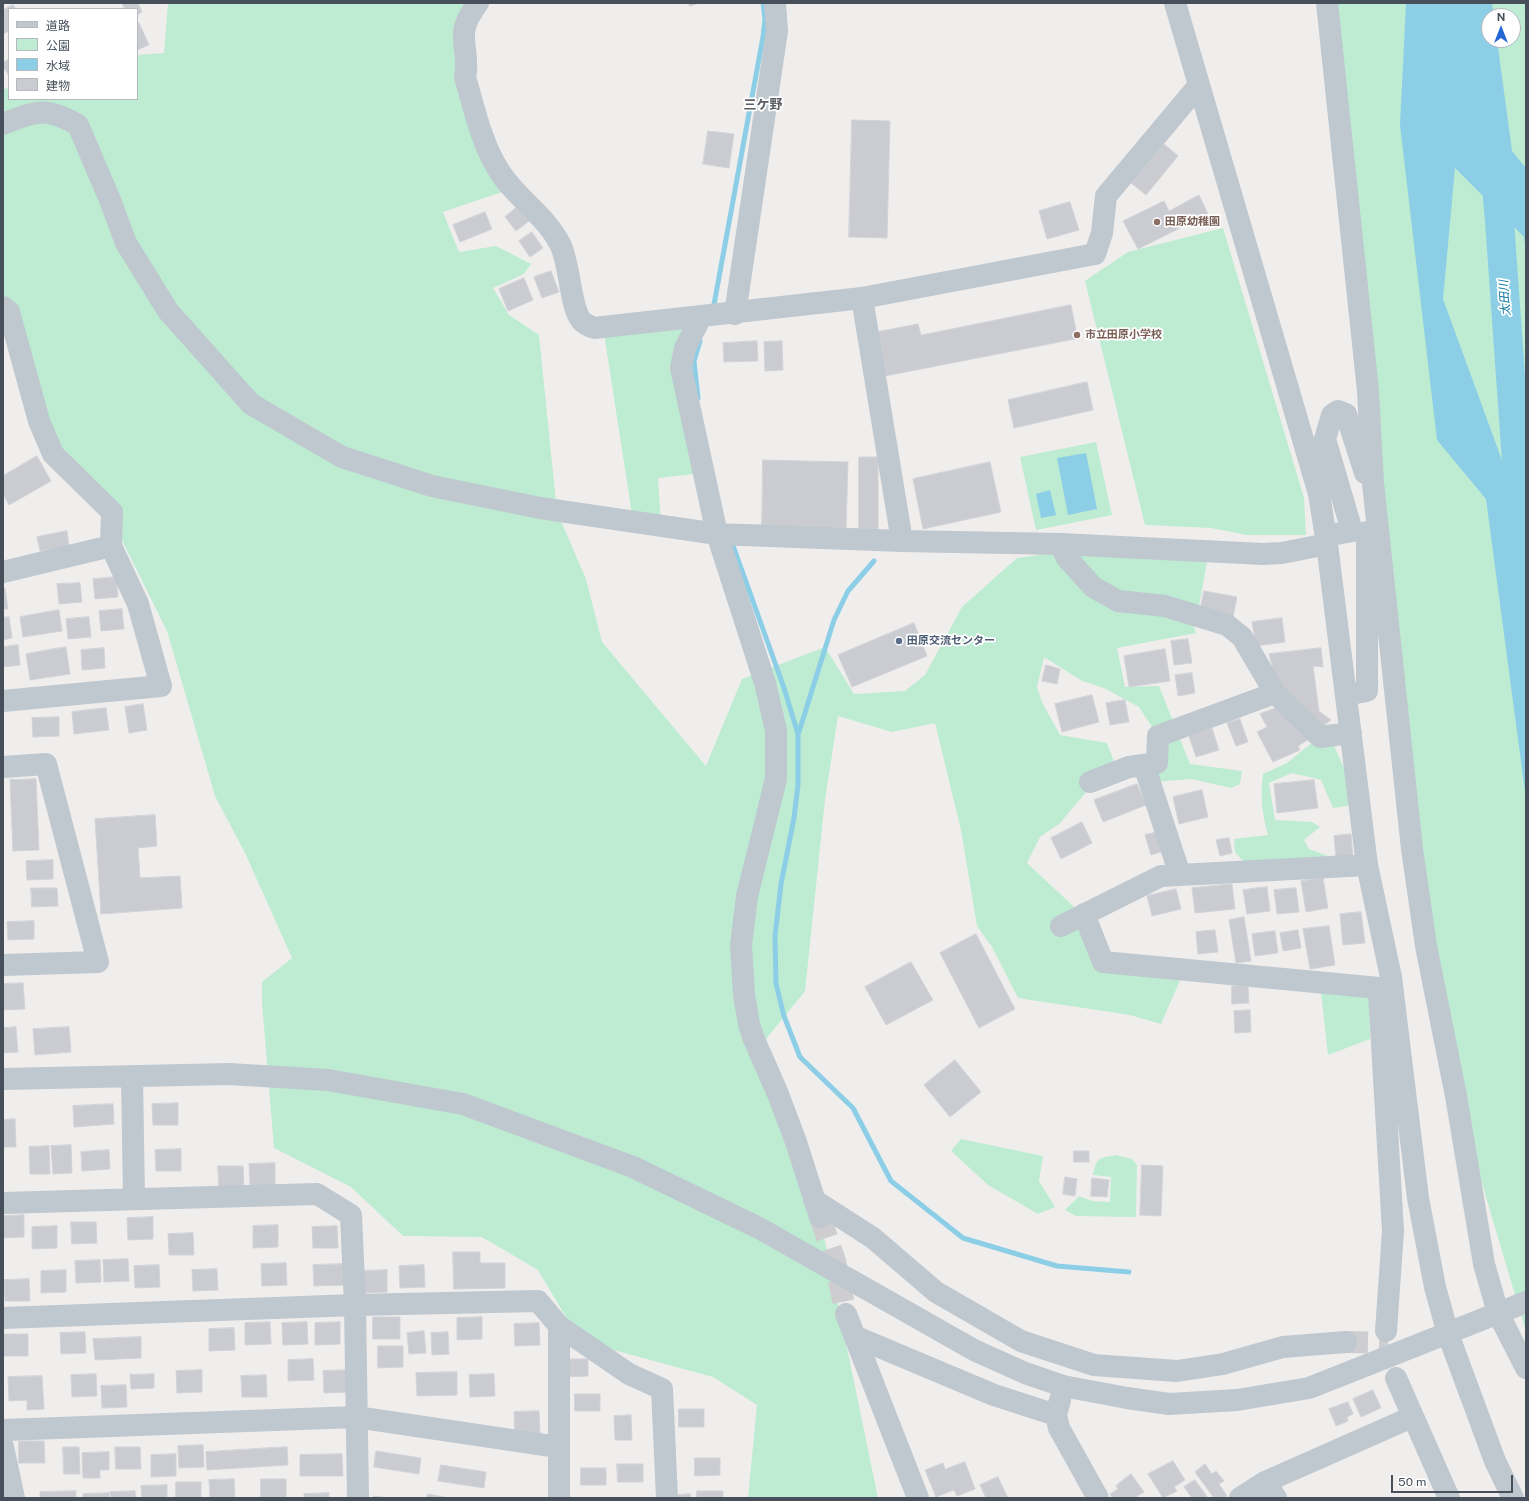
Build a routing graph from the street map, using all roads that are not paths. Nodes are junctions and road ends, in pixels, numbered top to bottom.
1 (478, 3) edge
2 (775, 3) edge
3 (1175, 3) edge
4 (1327, 3) edge
5 (1199, 85) junction
6 (3, 124) edge
7 (862, 298) junction
8 (3, 307) edge
9 (735, 314) junction
10 (701, 317) junction
11 (1373, 483) junction
12 (717, 534) junction
13 (1327, 540) junction
14 (902, 541) junction
15 (1060, 544) junction
16 (111, 546) junction
17 (3, 572) edge
18 (1275, 693) junction
19 (1346, 695) junction
20 (3, 701) edge
21 (1351, 733) junction
22 (1144, 764) junction
23 (3, 767) edge
24 (1090, 782) dead end
25 (1367, 865) junction
26 (1180, 875) junction
27 (1084, 914) junction
28 (1060, 926) dead end
29 (1385, 948) junction
30 (3, 965) edge
31 (1379, 988) junction
32 (132, 1076) junction
33 (3, 1079) edge
34 (134, 1199) junction
35 (3, 1203) edge
36 (1523, 1303) edge
37 (355, 1305) junction
38 (1498, 1313) junction
39 (846, 1314) tunnel mouth
40 (3, 1318) edge
41 (558, 1326) junction
42 (1386, 1331) dead end
43 (1448, 1334) junction
44 (856, 1337) junction
45 (1346, 1342) tunnel mouth
46 (1526, 1368) edge
47 (1396, 1378) dead end
48 (1063, 1386) junction
49 (1056, 1415) junction
50 (356, 1417) junction
51 (1412, 1417) junction
52 (3, 1430) edge
53 (3, 1447) edge
54 (558, 1447) junction
55 (1271, 1490) edge
56 (14, 1498) edge
57 (358, 1498) edge
58 (559, 1498) edge
59 (667, 1498) edge
60 (918, 1498) edge
61 (1098, 1498) edge
62 (1240, 1498) edge
63 (1449, 1498) edge
64 (1513, 1498) edge

1 - 10 street
2 - 9 street
3 - 5 street
4 - 11 street
5 - 7 street
5 - 13 street
6 - 12 street
7 - 9 street
7 - 14 street
8 - 16 street
9 - 10 street
10 - 12 street
11 - 13 street
11 - 19 street
11 - 38 street
12 - 14 street
12 - 45 street
13 - 15 street
13 - 19 street
14 - 15 street
15 - 18 street
16 - 17 street
16 - 20 street
18 - 21 street
18 - 22 street
19 - 21 street
21 - 25 street
22 - 24 street
22 - 26 street
23 - 30 street
25 - 26 street
25 - 29 street
26 - 27 street
27 - 28 street
27 - 31 street
29 - 31 street
29 - 43 street
31 - 42 street
32 - 33 street
32 - 34 street
32 - 48 street
34 - 35 street
34 - 37 street
36 - 38 street
37 - 40 street
37 - 41 street
37 - 50 street
38 - 43 street
38 - 46 street
39 - 44 street
41 - 54 street
41 - 59 street
43 - 48 street
43 - 64 street
44 - 49 street
44 - 60 street
47 - 51 street
48 - 49 street
49 - 61 street
50 - 52 street
50 - 54 street
50 - 57 street
51 - 55 street
51 - 63 street
53 - 56 street
54 - 58 street
55 - 62 street

